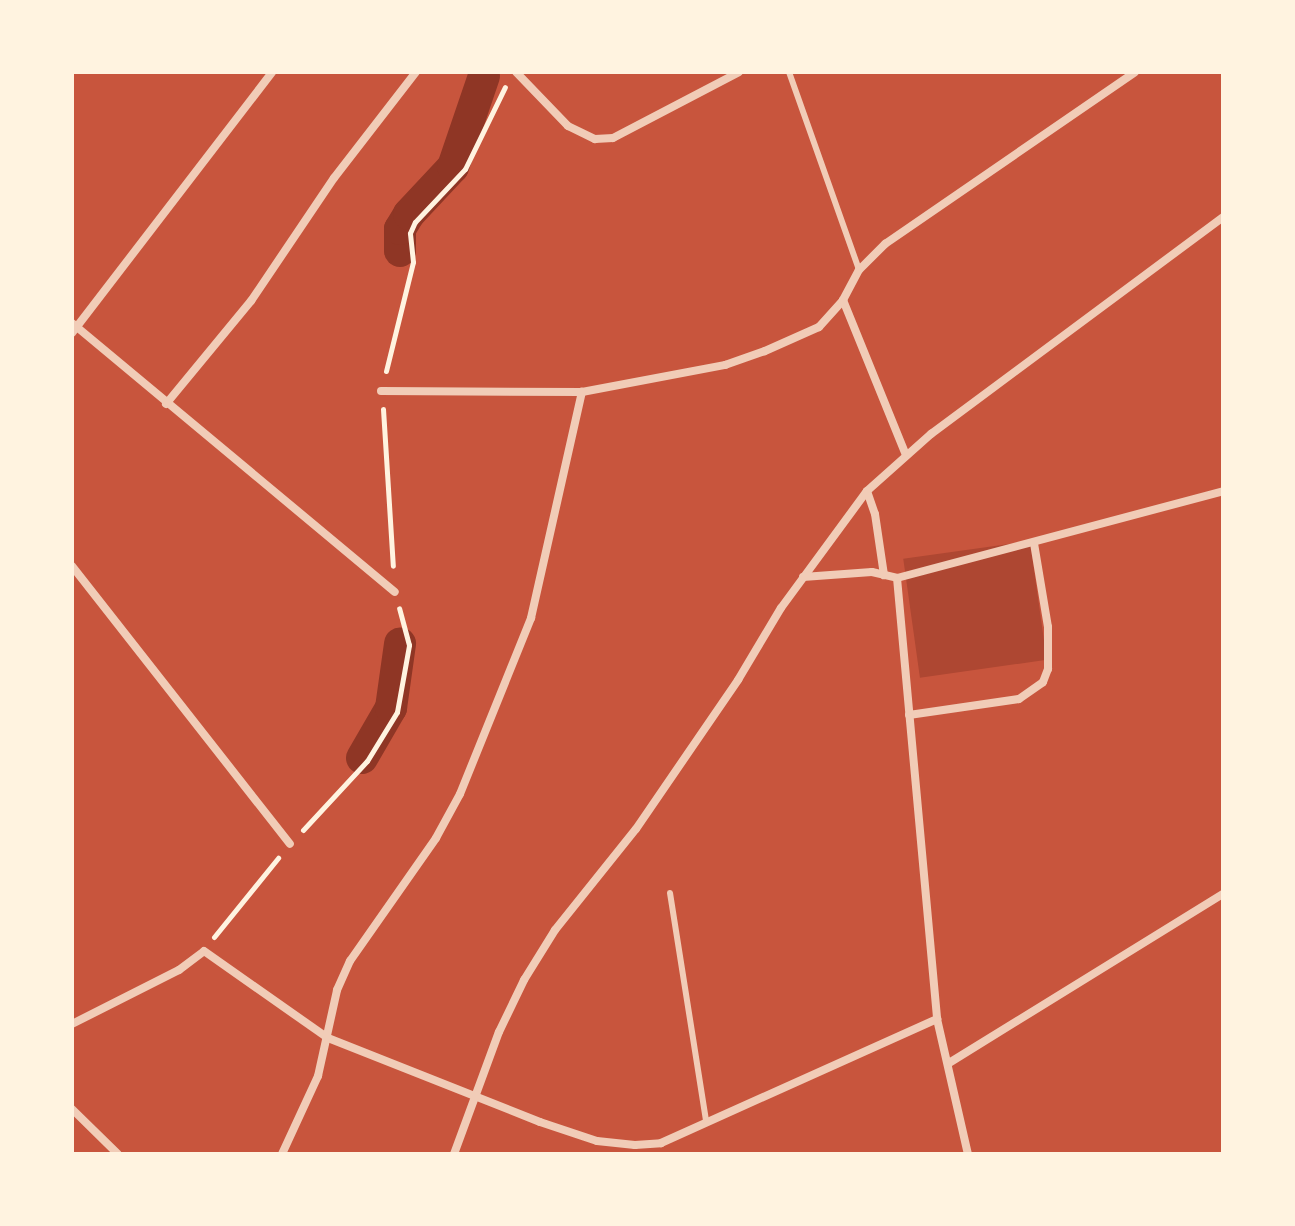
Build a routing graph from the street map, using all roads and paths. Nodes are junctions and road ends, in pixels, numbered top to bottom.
1 (272, 72) edge
2 (416, 72) edge
3 (516, 72) edge
4 (739, 72) edge
5 (789, 72) edge
6 (1135, 72) edge
7 (506, 86) dead end
8 (1223, 217) edge
9 (859, 270) junction
10 (843, 300) junction
11 (74, 328) edge
12 (381, 391) junction
13 (582, 392) junction
14 (166, 404) junction
15 (906, 455) junction
16 (867, 491) junction
17 (1223, 491) edge
18 (1034, 543) junction
19 (72, 566) edge
20 (884, 575) junction
21 (803, 577) junction
22 (897, 578) junction
23 (395, 592) junction
24 (909, 715) junction
25 (290, 844) junction
26 (670, 893) dead end
27 (1223, 894) edge
28 (204, 951) junction
29 (937, 1019) junction
30 (72, 1024) edge
31 (328, 1038) junction
32 (949, 1063) junction
33 (473, 1096) junction
34 (72, 1109) edge
35 (706, 1121) junction
36 (118, 1154) edge
37 (282, 1154) edge
38 (454, 1154) edge
39 (968, 1154) edge

1 - 11 street
2 - 14 street
3 - 4 street
5 - 9 lane
6 - 9 street
7 - 12 path
8 - 15 street
9 - 10 street
10 - 13 street
10 - 15 street
11 - 14 street
12 - 13 street
12 - 23 path
13 - 31 street
14 - 23 street
15 - 16 street
16 - 20 street
16 - 21 street
17 - 18 street
18 - 22 street
18 - 24 street
19 - 25 street
20 - 21 street
20 - 22 street
21 - 33 street
22 - 24 street
23 - 25 path
24 - 29 street
25 - 28 path
26 - 35 lane
27 - 32 street
28 - 30 street
28 - 31 street
29 - 32 street
29 - 35 street
31 - 33 street
31 - 37 street
32 - 39 street
33 - 35 street
33 - 38 street
34 - 36 street

